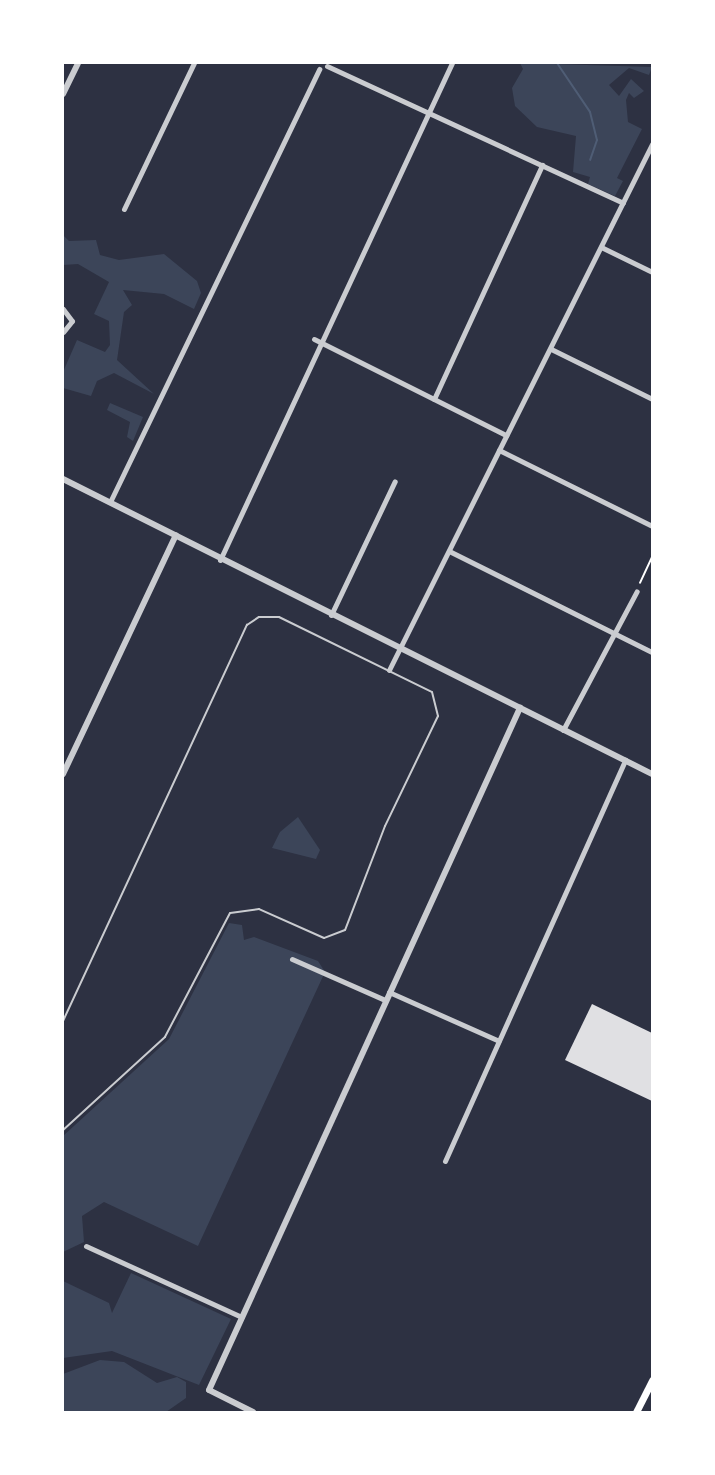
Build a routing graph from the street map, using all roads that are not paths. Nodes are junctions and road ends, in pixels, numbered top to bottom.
1 (78, 63) edge
2 (194, 63) edge
3 (452, 63) edge
4 (327, 65) edge
5 (318, 66) edge
6 (63, 94) edge
7 (429, 114) junction
8 (652, 144) edge
9 (542, 165) junction
10 (622, 203) junction
11 (124, 209) dead end
12 (601, 247) junction
13 (652, 272) edge
14 (63, 309) edge
15 (63, 332) edge
16 (314, 339) dead end
17 (323, 343) junction
18 (551, 349) junction
19 (434, 399) junction
20 (652, 399) edge
21 (506, 435) junction
22 (499, 450) junction
23 (63, 479) edge
24 (395, 481) dead end
25 (110, 502) junction
26 (652, 526) edge
27 (176, 535) junction
28 (449, 551) junction
29 (220, 560) junction
30 (637, 591) road end
31 (331, 615) junction
32 (613, 633) junction
33 (398, 650) junction
34 (652, 652) edge
35 (389, 670) junction
36 (520, 708) junction
37 (563, 729) junction
38 (625, 760) junction
39 (63, 774) edge
40 (652, 774) edge
41 (292, 959) dead end
42 (389, 992) junction
43 (386, 1000) junction
44 (63, 1021) edge
45 (499, 1041) junction
46 (63, 1130) edge
47 (445, 1161) dead end
48 (86, 1246) dead end
49 (242, 1317) junction
50 (652, 1380) edge
51 (253, 1412) edge
52 (636, 1412) edge

1 - 6 street
2 - 11 street
3 - 7 street
4 - 5 street
4 - 7 street
5 - 25 street
7 - 9 street
7 - 17 street
8 - 10 street
9 - 10 street
9 - 19 street
10 - 12 street
12 - 13 street
12 - 18 street
14 - 15 street
16 - 17 street
17 - 19 street
17 - 29 street
18 - 20 street
18 - 21 street
19 - 21 street
21 - 22 street
22 - 26 street
22 - 28 street
23 - 25 street
24 - 31 street
25 - 27 street
27 - 29 street
27 - 39 street
28 - 32 street
28 - 33 street
29 - 31 street
30 - 32 street
31 - 33 street
32 - 34 street
32 - 37 street
33 - 35 street
33 - 36 street
35 - 44 lane
35 - 46 lane
36 - 37 street
36 - 42 street
37 - 38 street
38 - 40 street
38 - 45 street
41 - 43 street
42 - 43 street
42 - 45 street
43 - 49 street
45 - 47 street
48 - 49 street
49 - 51 street
50 - 52 main road

